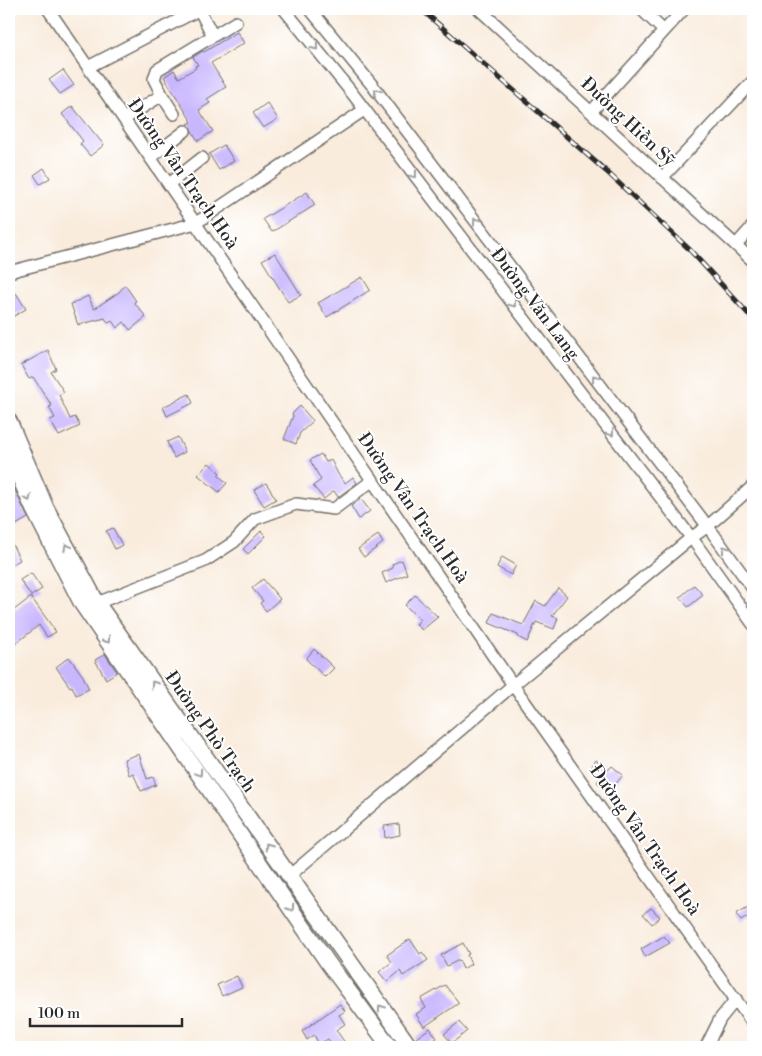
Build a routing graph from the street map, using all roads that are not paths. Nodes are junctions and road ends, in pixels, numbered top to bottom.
1 (48, 9) edge
2 (199, 9) edge
3 (284, 9) edge
4 (310, 9) edge
5 (479, 9) edge
6 (641, 9) edge
7 (684, 9) edge
8 (236, 22) dead end
9 (664, 31) junction
10 (213, 36) junction
11 (88, 67) junction
12 (753, 81) edge
13 (162, 95) junction
14 (364, 110) junction
15 (591, 112) junction
16 (174, 114) dead end
17 (124, 119) junction
18 (185, 131) dead end
19 (151, 157) junction
20 (202, 158) dead end
21 (662, 178) junction
22 (169, 184) junction
23 (196, 223) junction
24 (753, 226) edge
25 (736, 245) junction
26 (753, 261) edge
27 (9, 272) edge
28 (9, 421) edge
29 (9, 453) edge
30 (373, 480) junction
31 (753, 486) edge
32 (708, 526) junction
33 (691, 538) junction
34 (753, 589) edge
35 (96, 602) junction
36 (753, 624) edge
37 (513, 685) junction
38 (166, 713) junction
39 (289, 876) junction
40 (342, 952) junction
41 (328, 963) junction
42 (736, 999) junction
43 (753, 1024) edge
44 (390, 1047) edge
45 (410, 1047) edge
46 (706, 1047) edge

1 - 11 street, Đường Vân Trạch Hoà
2 - 10 street
2 - 11 street
3 -> 14 street, Đường Văn Lang
32 -> 4 street, Đường Văn Lang
5 - 15 street, Đường Hiền Sỹ
6 - 9 street
7 - 9 street
8 - 10 street
9 - 15 street
10 - 13 street
11 - 17 street, Đường Vân Trạch Hoà
12 - 21 street
13 - 16 street
13 - 17 street
14 - 23 street
14 -> 33 street, Đường Văn Lang
15 - 21 street, Đường Hiền Sỹ
17 - 19 street, Đường Vân Trạch Hoà
18 - 19 street
19 - 22 street, Đường Vân Trạch Hoà
20 - 22 street
21 - 25 street, Đường Hiền Sỹ
22 - 23 street, Đường Vân Trạch Hoà
23 - 27 street
23 - 30 street, Đường Vân Trạch Hoà
24 - 25 street
25 - 26 street, Đường Hiền Sỹ
35 -> 28 highway, Đường Phò Trạch
29 -> 38 highway, Đường Phò Trạch
30 - 35 street
30 - 37 street, Đường Vân Trạch Hoà
31 - 32 street
32 - 33 street
34 -> 32 street, Đường Văn Lang
33 - 36 street, Đường Văn Lang
33 - 37 street
38 -> 35 highway, Đường Phò Trạch
37 - 39 street
37 - 42 street, Đường Vân Trạch Hoà
39 -> 38 highway, Đường Phò Trạch
38 -> 41 highway, Đường Phò Trạch
39 - 40 highway, Đường Phò Trạch
40 - 41 highway
45 -> 40 highway, Đường Phò Trạch
41 - 44 highway, Đường Phò Trạch
42 - 43 street, Đường Vân Trạch Hoà
42 - 46 street

